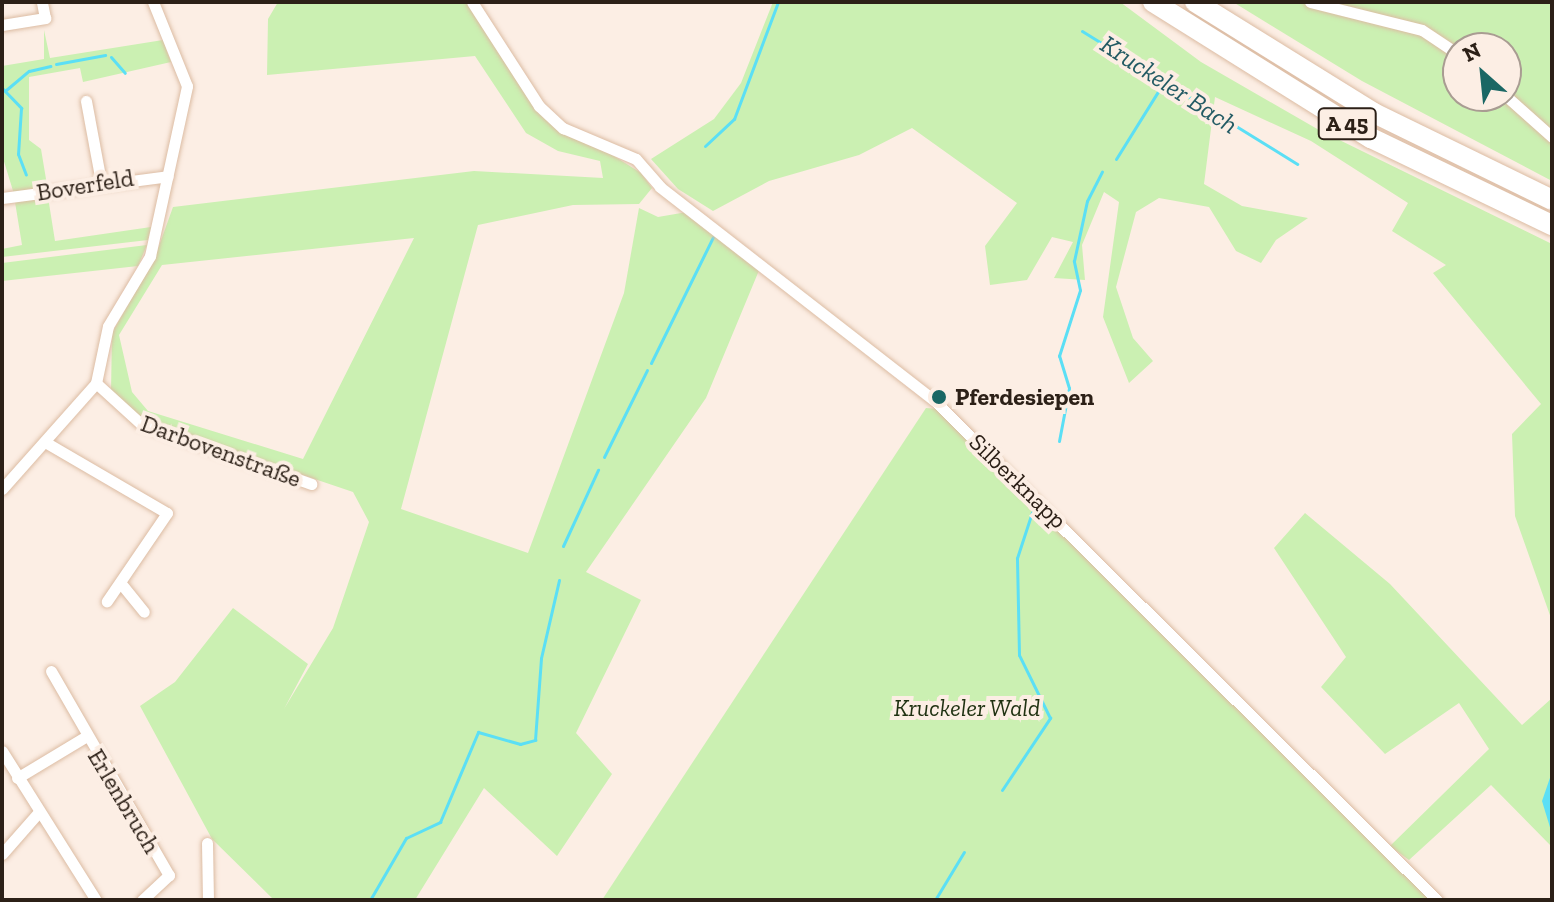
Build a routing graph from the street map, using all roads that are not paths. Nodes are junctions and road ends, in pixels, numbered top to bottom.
1 (42, 2) edge
2 (153, 2) edge
3 (472, 2) edge
4 (1153, 2) edge
5 (1195, 2) edge
6 (1310, 2) edge
7 (2, 25) edge
8 (1442, 43) edge
9 (86, 101) dead end
10 (1522, 110) edge
11 (1533, 120) junction
12 (1552, 129) edge
13 (1552, 137) edge
14 (168, 176) junction
15 (101, 182) junction
16 (2, 198) edge
17 (1552, 200) edge
18 (1552, 225) edge
19 (96, 383) junction
20 (45, 442) junction
21 (311, 484) dead end
22 (2, 489) edge
23 (123, 586) junction
24 (107, 601) dead end
25 (144, 612) dead end
26 (51, 671) dead end
27 (85, 737) junction
28 (2, 751) edge
29 (17, 778) junction
30 (38, 813) junction
31 (205, 846) dead end
32 (2, 854) edge
33 (96, 900) edge
34 (142, 900) edge
35 (208, 900) edge
36 (1437, 900) edge

1 - 7 street
2 - 14 street
3 - 36 street, Silberknapp
4 - 18 highway, A 45
5 - 17 highway, A 45
6 - 8 street
9 - 15 street
10 - 11 street
11 - 12 street
11 - 13 street
14 - 15 street, Boverfeld
14 - 19 street
15 - 16 street, Boverfeld
19 - 20 street
19 - 21 street, Darbovenstraße
20 - 22 street
20 - 23 street
23 - 24 street
23 - 25 street
26 - 27 street, Erlenbruch
27 - 29 street, Erlenbruch
27 - 34 street, Erlenbruch
28 - 29 street
29 - 30 street
30 - 32 street
30 - 33 street
31 - 35 street

